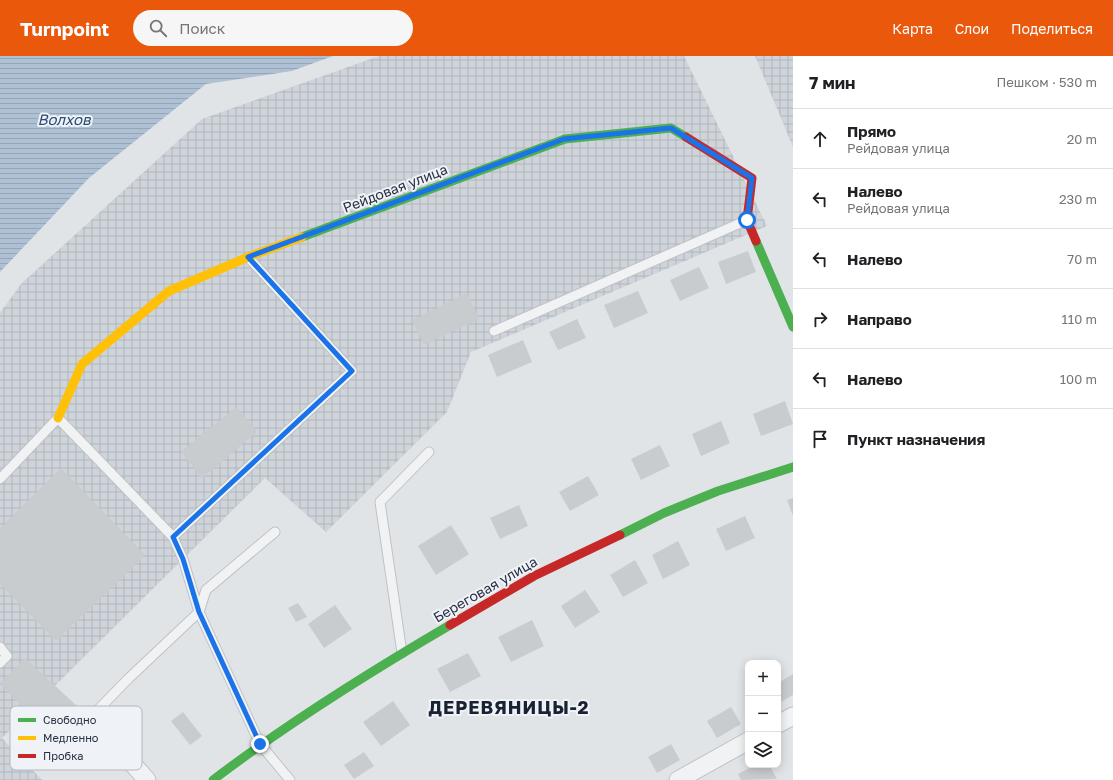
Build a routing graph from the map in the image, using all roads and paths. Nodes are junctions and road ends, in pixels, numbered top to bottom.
1 (747, 220) junction
2 (248, 257) junction
3 (793, 327) edge
4 (494, 331) dead end
5 (58, 418) junction
6 (429, 452) dead end
7 (793, 467) edge
8 (0, 479) edge
9 (274, 532) dead end
10 (173, 537) junction
11 (199, 612) junction
12 (0, 647) edge
13 (402, 653) junction
14 (0, 663) edge
15 (102, 706) edge
16 (793, 716) edge
17 (781, 722) edge
18 (745, 743) edge
19 (260, 744) junction
20 (138, 770) edge
21 (147, 780) edge
22 (213, 780) edge
23 (290, 780) edge
24 (678, 780) edge

1 - 2 street, Рейдовая улица
1 - 3 street
1 - 4 lane
2 - 5 street, Рейдовая улица
2 - 10 lane
5 - 8 lane
5 - 10 lane
6 - 13 lane
7 - 13 street, Береговая улица
9 - 11 lane
10 - 11 lane
11 - 15 lane
11 - 19 lane
12 - 14 lane
13 - 19 street, Береговая улица
16 - 17 street
18 - 24 street
19 - 22 street, Береговая улица
19 - 23 lane
20 - 21 street

